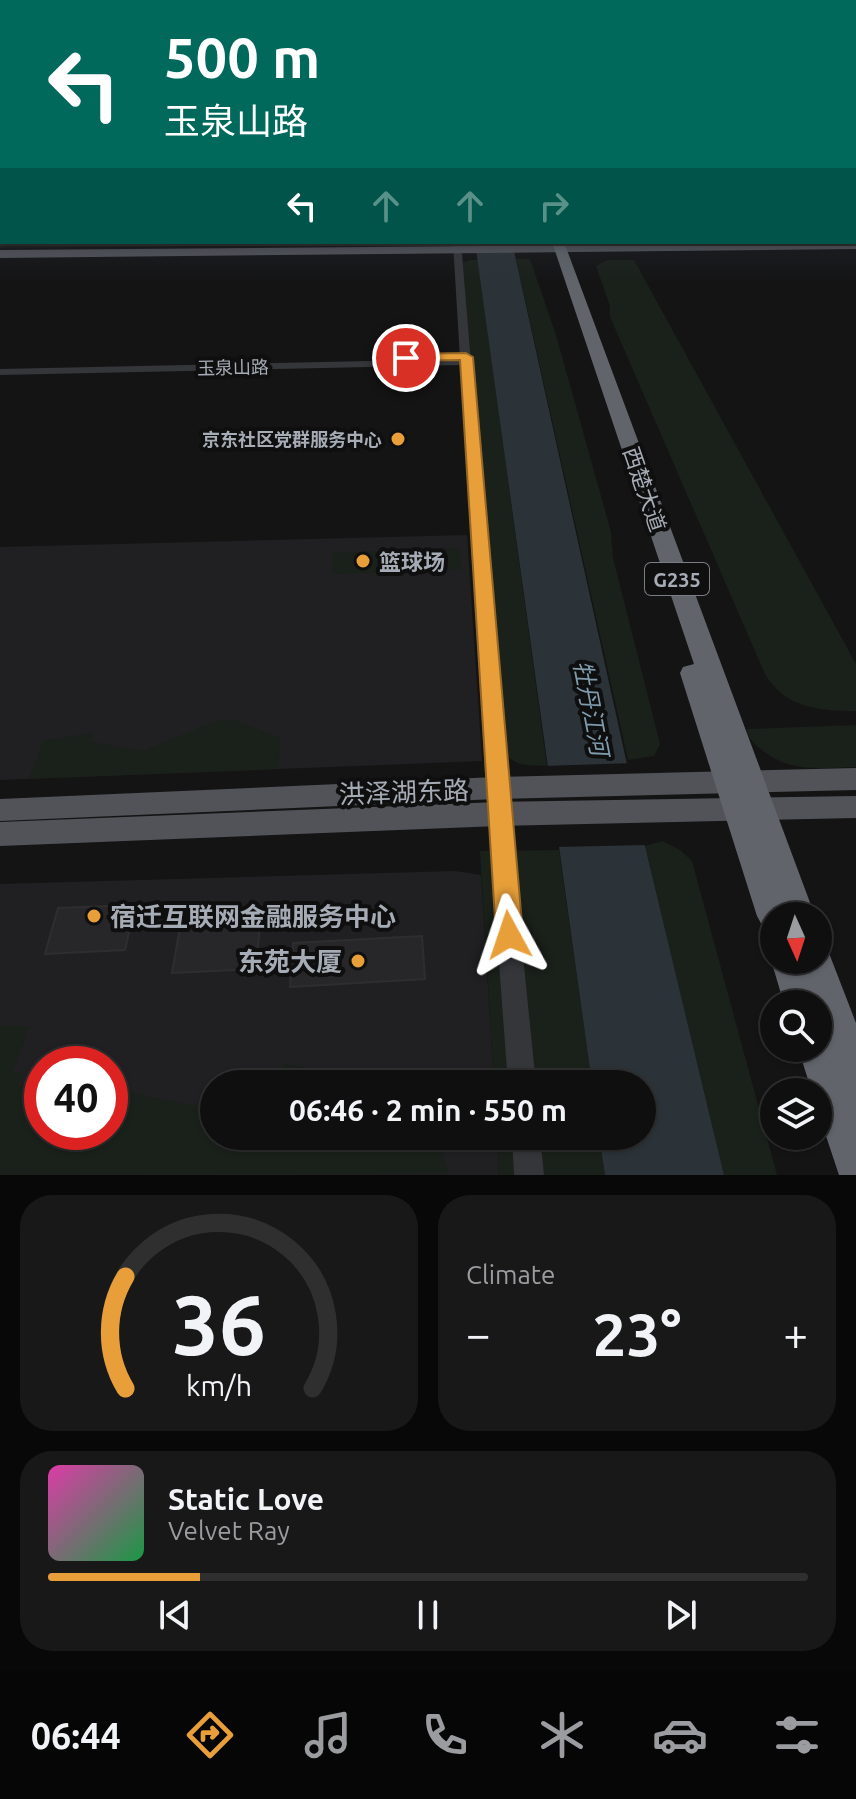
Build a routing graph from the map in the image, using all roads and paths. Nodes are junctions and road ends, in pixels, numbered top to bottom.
1 (555, 248) edge
2 (856, 248) edge
3 (462, 250) edge
4 (0, 256) edge
5 (467, 359) junction
6 (0, 369) edge
7 (856, 779) edge
8 (739, 782) junction
9 (498, 801) junction
10 (538, 801) junction
11 (856, 807) edge
12 (0, 810) edge
13 (749, 810) junction
14 (0, 834) edge
15 (772, 902) edge
16 (791, 902) edge
17 (819, 974) edge
18 (823, 1062) edge
19 (521, 1070) edge
20 (856, 1076) edge
21 (527, 1150) edge
22 (856, 1164) edge
23 (529, 1175) edge

1 - 2 main road
1 - 3 main road
1 - 8 highway, 西楚大道 / G235
3 - 4 main road
3 - 5 street
5 - 6 street, 玉泉山路
5 - 9 street
7 - 8 main road, 洪泽湖东路
8 - 10 main road, 洪泽湖东路
8 - 13 highway, 西楚大道 / G235
9 - 10 main road, 洪泽湖东路
9 - 12 main road, 洪泽湖东路
9 - 14 main road, 洪泽湖东路
9 - 19 street
10 - 13 main road, 洪泽湖东路
11 - 13 main road, 洪泽湖东路
13 - 15 highway, 西楚大道 / G235
13 - 16 highway, 西楚大道 / G235
17 - 20 highway
18 - 22 highway
21 - 23 street

